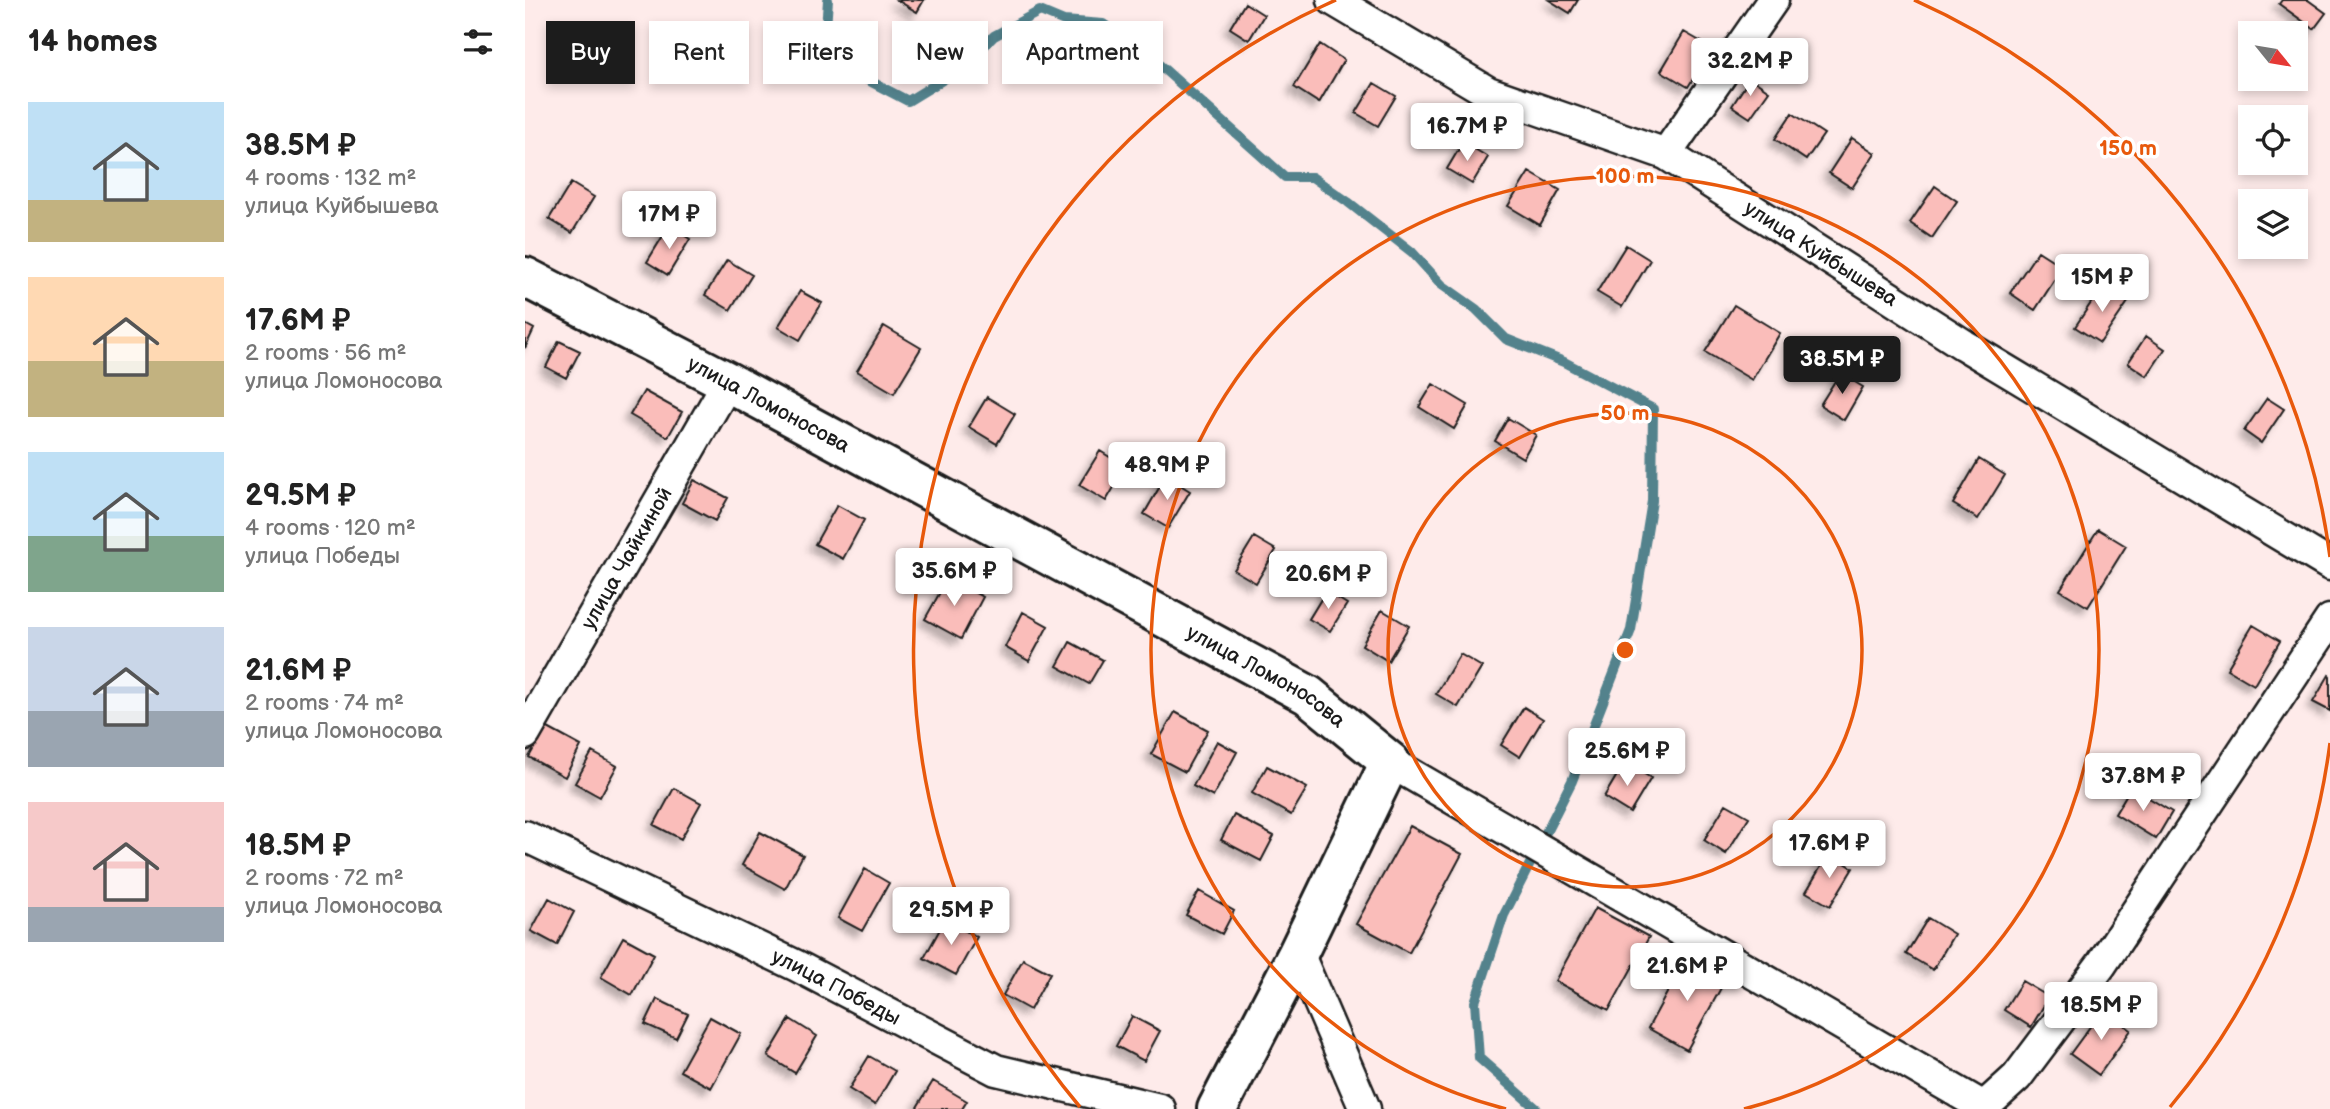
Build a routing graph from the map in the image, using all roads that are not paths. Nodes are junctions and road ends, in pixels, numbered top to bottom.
1 (1333, 0) edge
2 (1773, 0) edge
3 (1666, 154) junction
4 (525, 277) edge
5 (728, 382) junction
6 (2330, 565) edge
7 (2330, 620) edge
8 (525, 734) edge
9 (1390, 762) junction
10 (525, 836) edge
11 (1298, 953) junction
12 (1986, 1108) edge
13 (1160, 1109) edge
14 (1217, 1109) edge
15 (1365, 1109) edge

1 - 3 street, улица Куйбышева
2 - 3 street
3 - 6 street, улица Куйбышева
4 - 5 main road, улица Ломоносова
5 - 8 street, улица Чайкиной
5 - 9 main road, улица Ломоносова
7 - 12 street
9 - 11 main road
9 - 12 street, улица Ломоносова
10 - 13 street, улица Победы
11 - 14 main road
11 - 15 street

